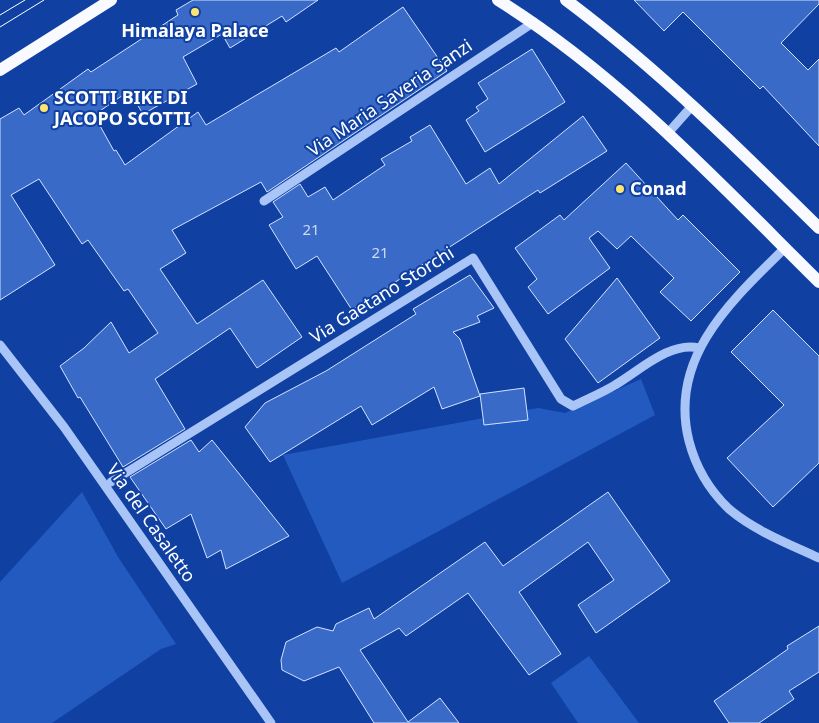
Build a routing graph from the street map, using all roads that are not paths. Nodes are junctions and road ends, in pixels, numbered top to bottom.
1 (111, 0) edge
2 (498, 0) edge
3 (566, 0) edge
4 (534, 22) junction
5 (0, 70) edge
6 (692, 106) junction
7 (668, 133) junction
8 (264, 201) dead end
9 (818, 225) edge
10 (785, 248) junction
11 (819, 282) edge
12 (0, 345) edge
13 (700, 348) junction
14 (111, 482) dead end
15 (819, 558) edge
16 (271, 723) edge

1 - 5 main road
2 - 4 main road
3 - 6 main road
4 - 7 main road
4 - 8 street, Via Maria Saveria Sanzi
6 - 7 street
6 - 9 main road
7 - 10 main road
10 - 11 main road
10 - 13 street
12 - 16 street, Via del Casaletto
13 - 14 street, Via Gaetano Storchi
13 - 15 street

